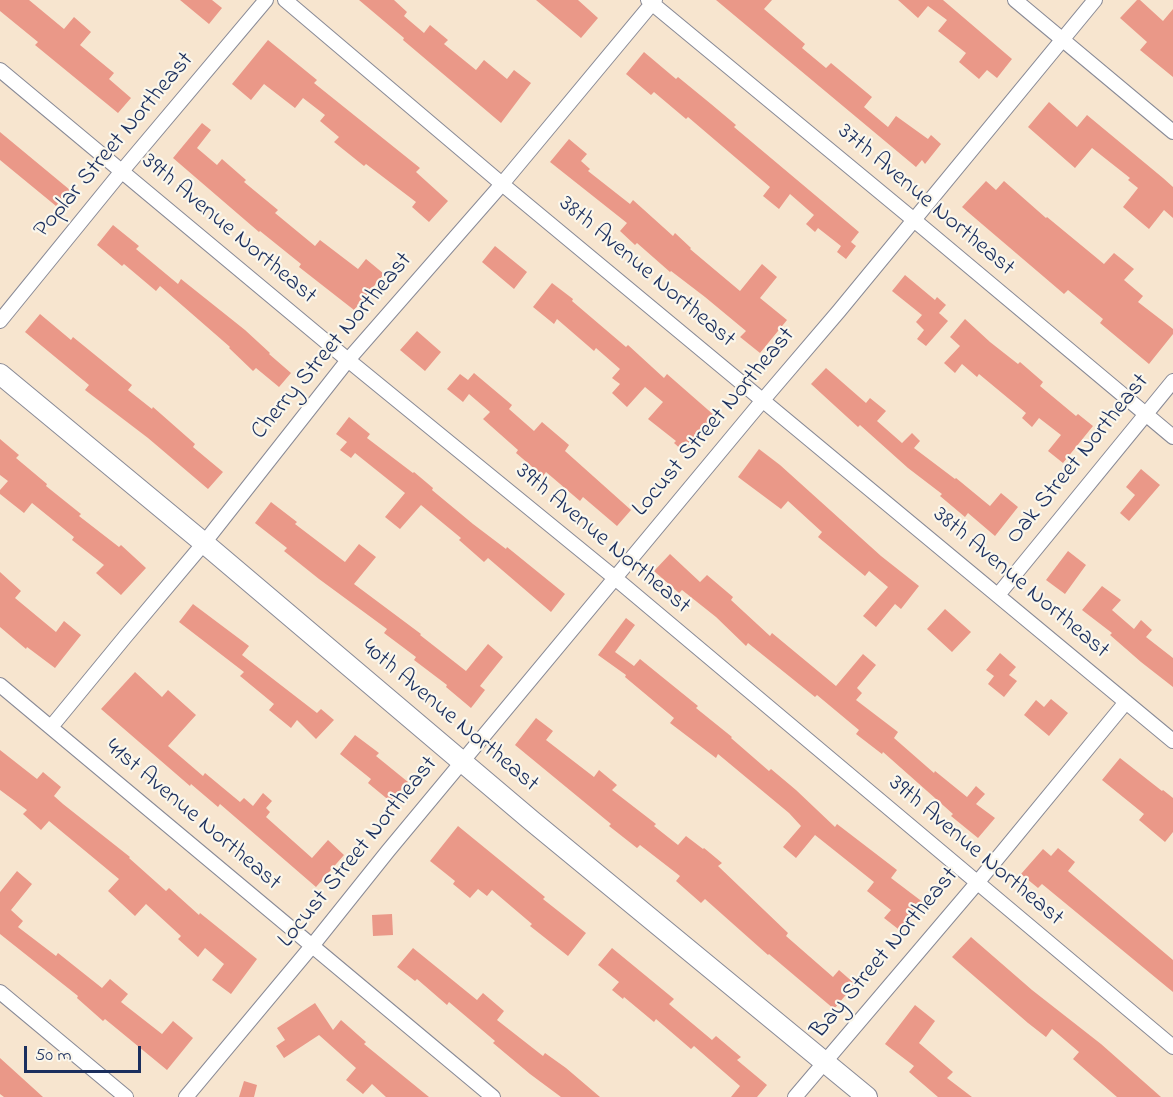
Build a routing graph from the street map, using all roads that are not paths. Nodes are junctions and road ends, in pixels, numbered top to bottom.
1 (266, 0) edge
2 (285, 0) edge
3 (1015, 0) edge
4 (1095, 0) edge
5 (652, 1) edge
6 (1062, 39) junction
7 (0, 70) edge
8 (1173, 132) edge
9 (122, 171) junction
10 (502, 184) junction
11 (914, 220) junction
12 (0, 321) edge
13 (348, 360) junction
14 (0, 374) edge
15 (1173, 381) edge
16 (763, 400) junction
17 (1145, 414) junction
18 (1173, 437) edge
19 (204, 543) junction
20 (615, 578) junction
21 (998, 595) junction
22 (0, 685) edge
23 (1126, 702) junction
24 (51, 727) junction
25 (1173, 741) edge
26 (462, 762) junction
27 (977, 883) junction
28 (312, 946) junction
29 (0, 992) edge
30 (1173, 1047) edge
31 (824, 1061) junction
32 (126, 1097) edge
33 (186, 1097) edge
34 (492, 1097) edge
35 (795, 1097) edge
36 (867, 1097) edge

1 - 9 street, Poplar Street Northeast
2 - 10 street, 38th Avenue Northeast
3 - 6 street
4 - 6 street, Locust Street Northeast
5 - 10 street, Cherry Street Northeast
5 - 11 street, 37th Avenue Northeast
6 - 8 street
6 - 11 street, Locust Street Northeast
7 - 9 street, 39th Avenue Northeast
9 - 12 street, Poplar Street Northeast
9 - 13 street, 39th Avenue Northeast
10 - 13 street, Cherry Street Northeast
10 - 16 street, 38th Avenue Northeast
11 - 16 street, Locust Street Northeast
11 - 17 street, 37th Avenue Northeast
13 - 19 street, Cherry Street Northeast
13 - 20 street, 39th Avenue Northeast
14 - 19 street, 40th Avenue Northeast
15 - 17 street, Oak Street Northeast
16 - 20 street, Locust Street Northeast
16 - 21 street, 38th Avenue Northeast
17 - 18 street, 37th Avenue Northeast
17 - 21 street, Oak Street Northeast
19 - 24 street, Cherry Street Northeast
19 - 26 street, 40th Avenue Northeast
20 - 26 street, Locust Street Northeast
20 - 27 street, 39th Avenue Northeast
21 - 23 street, 38th Avenue Northeast
22 - 24 street, 41st Avenue Northeast
23 - 25 street, 38th Avenue Northeast
23 - 27 street, Bay Street Northeast
24 - 28 street, 41st Avenue Northeast
26 - 28 street, Locust Street Northeast
26 - 31 street, 40th Avenue Northeast
27 - 30 street, 39th Avenue Northeast
27 - 31 street, Bay Street Northeast
28 - 33 street, Locust Street Northeast
28 - 34 street, 41st Avenue Northeast
29 - 32 street
31 - 35 street, Bay Street Northeast
31 - 36 street, 40th Avenue Northeast

